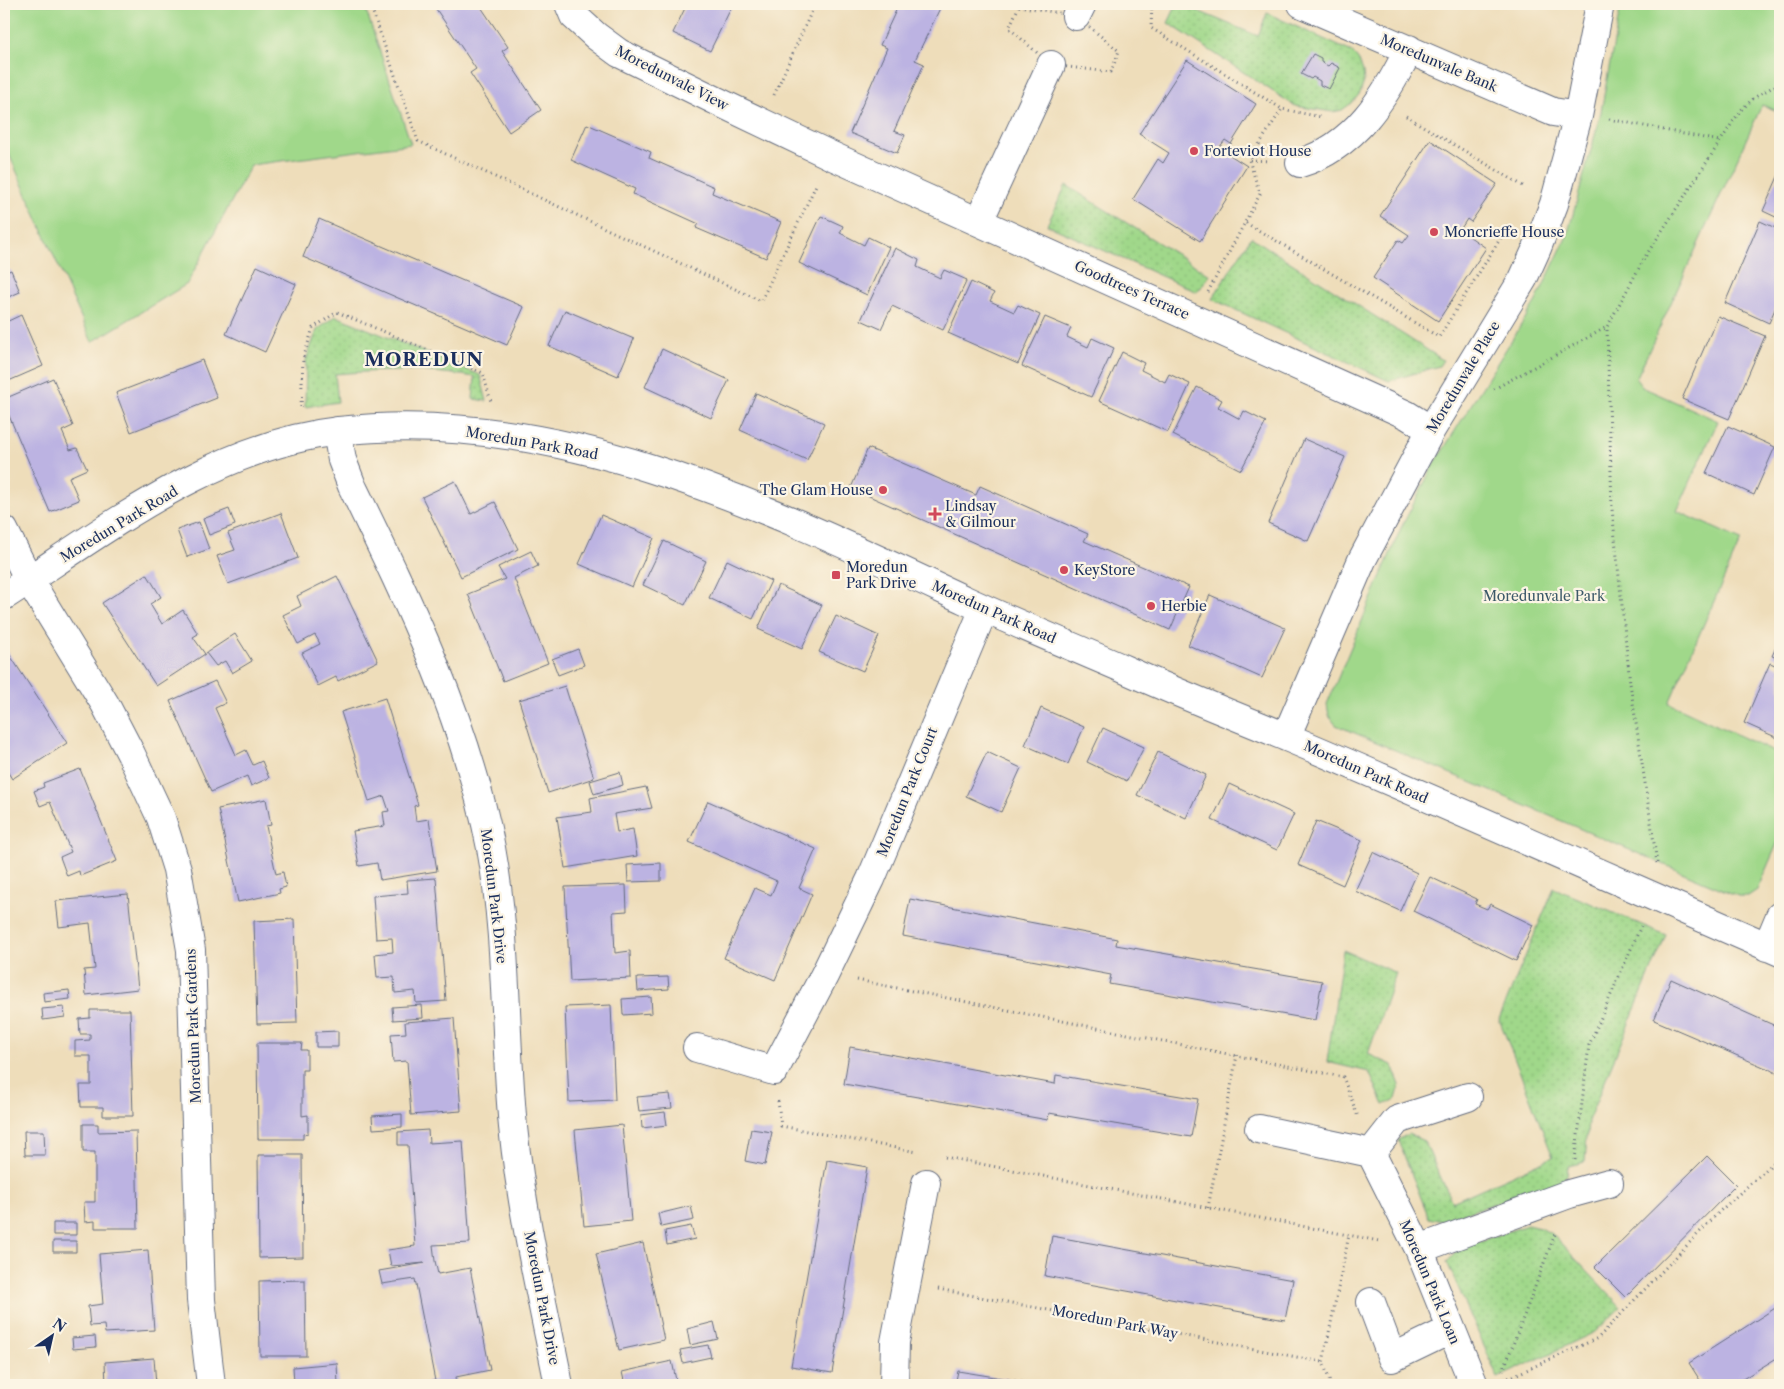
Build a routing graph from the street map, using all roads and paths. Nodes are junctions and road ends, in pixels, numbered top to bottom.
1 (370, 4) edge
2 (568, 4) edge
3 (815, 4) edge
4 (1302, 4) edge
5 (1600, 4) edge
6 (1019, 6) dead end
7 (1009, 28) dead end
8 (1409, 49) junction
9 (1119, 51) dead end
10 (1052, 65) dead end
11 (1111, 72) dead end
12 (1780, 83) edge
13 (1282, 109) dead end
14 (1578, 116) junction
15 (762, 122) junction
16 (1719, 141) junction
17 (830, 155) joint
18 (1300, 163) dead end
19 (804, 210) dead end
20 (1515, 215) dead end
21 (979, 221) junction
22 (1246, 223) junction
23 (1217, 277) dead end
24 (1607, 327) junction
25 (1460, 384) junction
26 (1431, 430) junction
27 (337, 431) junction
28 (501, 435) junction
29 (299, 438) junction
30 (4, 530) edge
31 (29, 580) junction
32 (4, 596) edge
33 (984, 608) junction
34 (1286, 737) junction
35 (1652, 896) junction
36 (1780, 916) edge
37 (1774, 949) edge
38 (825, 974) junction
39 (697, 1048) dead end
40 (1237, 1055) junction
41 (774, 1070) junction
42 (1468, 1097) dead end
43 (1259, 1128) dead end
44 (919, 1152) dead end
45 (1370, 1153) junction
46 (937, 1156) dead end
47 (1780, 1157) edge
48 (926, 1183) dead end
49 (1609, 1183) dead end
50 (1569, 1194) junction
51 (1208, 1208) junction
52 (1349, 1235) junction
53 (1418, 1249) junction
54 (906, 1283) junction
55 (1371, 1302) dead end
56 (1450, 1330) junction
57 (1323, 1362) junction
58 (211, 1385) edge
59 (559, 1385) edge
60 (894, 1385) edge
61 (1331, 1385) edge
62 (1474, 1385) edge

1 - 19 path
2 - 15 street, Moredunvale View
3 - 15 path
4 - 8 street, Moredunvale Bank
5 - 14 street, Moredunvale Place
6 - 7 path
8 - 14 street, Moredunvale Bank
8 - 18 street
9 - 11 path
10 - 21 street
12 - 16 path
13 - 22 path
14 - 16 path
14 - 25 street, Moredunvale Place
15 - 17 street, Moredunvale View
16 - 24 path
17 - 21 street, Goodtrees Terrace
20 - 22 path
21 - 26 street, Goodtrees Terrace
22 - 23 path
24 - 25 path
24 - 35 path
25 - 26 street, Moredunvale Place
26 - 34 street, Moredunvale Place
27 - 28 street, Moredun Park Road
27 - 29 street, Moredun Park Road
27 - 59 street, Moredun Park Drive
28 - 29 path
28 - 33 street, Moredun Park Road
29 - 31 street, Moredun Park Road
30 - 31 street, Moredun Park Gardens
31 - 32 street, Moredun Park Road
31 - 58 street, Moredun Park Gardens
33 - 34 street, Moredun Park Road
33 - 38 street, Moredun Park Court
34 - 35 street, Moredun Park Road
35 - 37 street, Moredun Park Road
35 - 50 path
36 - 37 street
38 - 40 path
38 - 41 street, Moredun Park Court
39 - 41 street
40 - 45 path
40 - 51 path
41 - 44 path
42 - 45 street
43 - 45 street
45 - 53 street, Moredun Park Loan
46 - 51 path
47 - 50 path
48 - 54 street
49 - 50 street
50 - 53 street
51 - 52 path
52 - 53 path
52 - 57 path
53 - 56 street, Moredun Park Loan
54 - 57 path, Moredun Park Way
54 - 60 street
55 - 56 street
56 - 62 street, Moredun Park Loan
57 - 61 path

